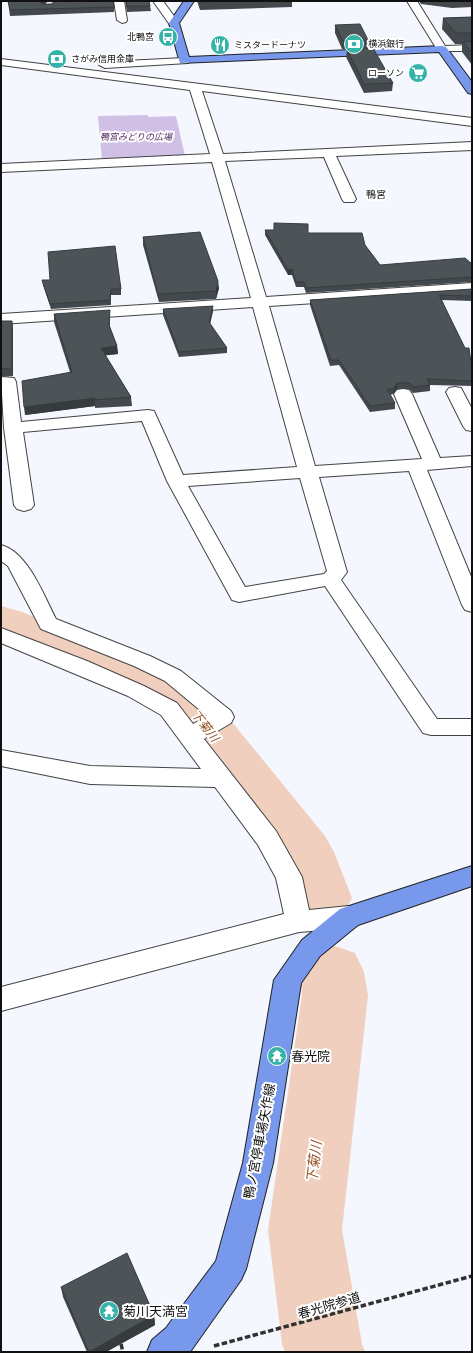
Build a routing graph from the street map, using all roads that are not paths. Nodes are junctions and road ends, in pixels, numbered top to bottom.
1 (119, 1) edge
2 (158, 1) edge
3 (189, 1) edge
4 (411, 6) edge
5 (122, 20) dead end
6 (174, 23) junction
7 (472, 48) edge
8 (442, 50) junction
9 (184, 61) junction
10 (1, 62) edge
11 (47, 68) junction
12 (1, 70) edge
13 (195, 87) junction
14 (472, 90) edge
15 (472, 122) edge
16 (472, 146) edge
17 (328, 152) junction
18 (218, 157) junction
19 (1, 168) edge
20 (349, 198) dead end
21 (472, 288) edge
22 (261, 301) junction
23 (1, 319) edge
24 (1, 382) edge
25 (455, 392) dead end
26 (403, 394) dead end
27 (472, 426) edge
28 (13, 428) junction
29 (472, 461) edge
30 (424, 464) junction
31 (307, 471) junction
32 (10, 474) edge
33 (176, 481) junction
34 (24, 506) dead end
35 (1, 551) edge
36 (330, 579) junction
37 (472, 605) edge
38 (1, 635) edge
39 (472, 727) edge
40 (190, 737) junction
41 (1, 758) edge
42 (220, 778) junction
43 (472, 877) edge
44 (349, 917) junction
45 (299, 921) junction
46 (1, 999) edge
47 (164, 1352) edge

1 - 5 street
2 - 6 street
3 - 6 main road
4 - 8 street
6 - 9 main road
7 - 8 street
8 - 9 main road
8 - 14 main road
9 - 11 street
10 - 11 street
11 - 12 street
11 - 13 street
13 - 15 street
13 - 18 street
16 - 17 street
17 - 18 street
17 - 20 street
18 - 19 street
18 - 22 street
21 - 22 street
22 - 23 street
22 - 31 street
24 - 28 street
25 - 27 street
26 - 30 street
28 - 32 street
28 - 33 street
29 - 30 street
30 - 31 street
30 - 37 street
31 - 33 street
31 - 36 street
32 - 34 street
33 - 36 street
35 - 40 street
36 - 39 street
38 - 40 street
40 - 42 street
41 - 42 street
42 - 45 street
43 - 44 main road, 鴨ノ宮停車場矢作線
44 - 45 street
44 - 47 main road, 鴨ノ宮停車場矢作線
45 - 46 street

